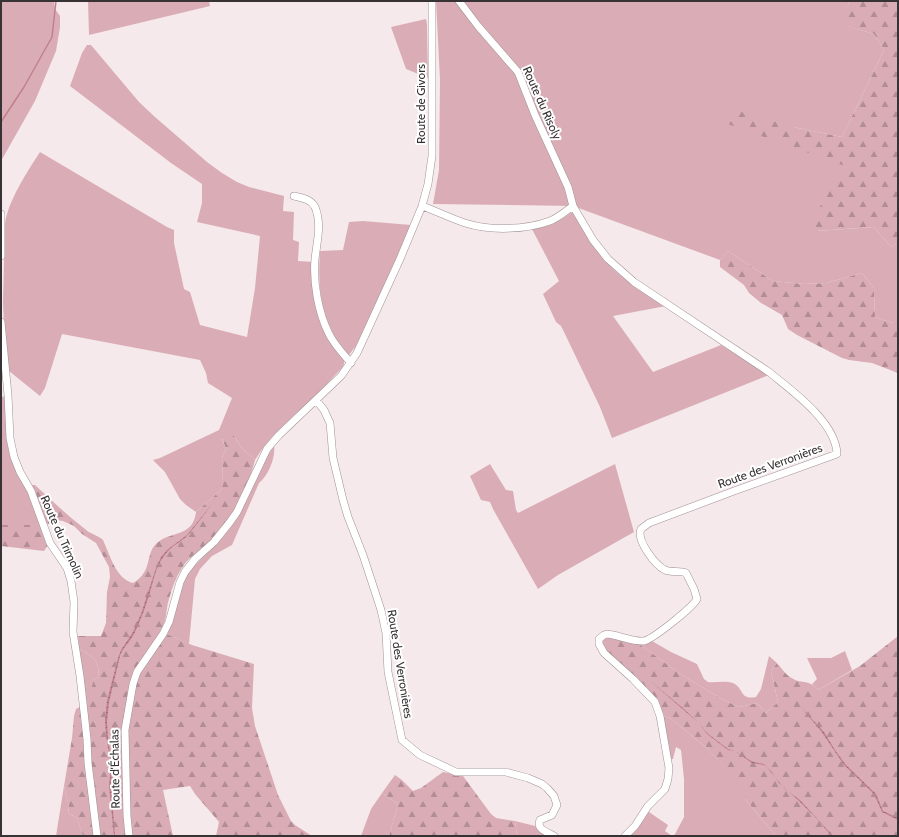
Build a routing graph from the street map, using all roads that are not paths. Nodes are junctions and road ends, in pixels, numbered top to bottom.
1 (432, 1) edge
2 (459, 1) edge
3 (294, 196) dead end
4 (422, 206) junction
5 (573, 206) junction
6 (1, 214) edge
7 (1, 256) edge
8 (1, 322) edge
9 (351, 363) junction
10 (316, 400) junction
11 (97, 836) edge
12 (129, 836) edge
13 (554, 836) edge
14 (625, 836) edge

1 - 4 street, Route de Givors
2 - 5 street, Route du Risoly
3 - 9 street
4 - 5 street
4 - 9 street, Route de Givors
5 - 14 street, Route des Verronières
6 - 7 street
8 - 11 street, Route du Trimolin
9 - 10 street, Route d'Échalas
10 - 12 street, Route d'Échalas
10 - 13 street, Route des Verronières

